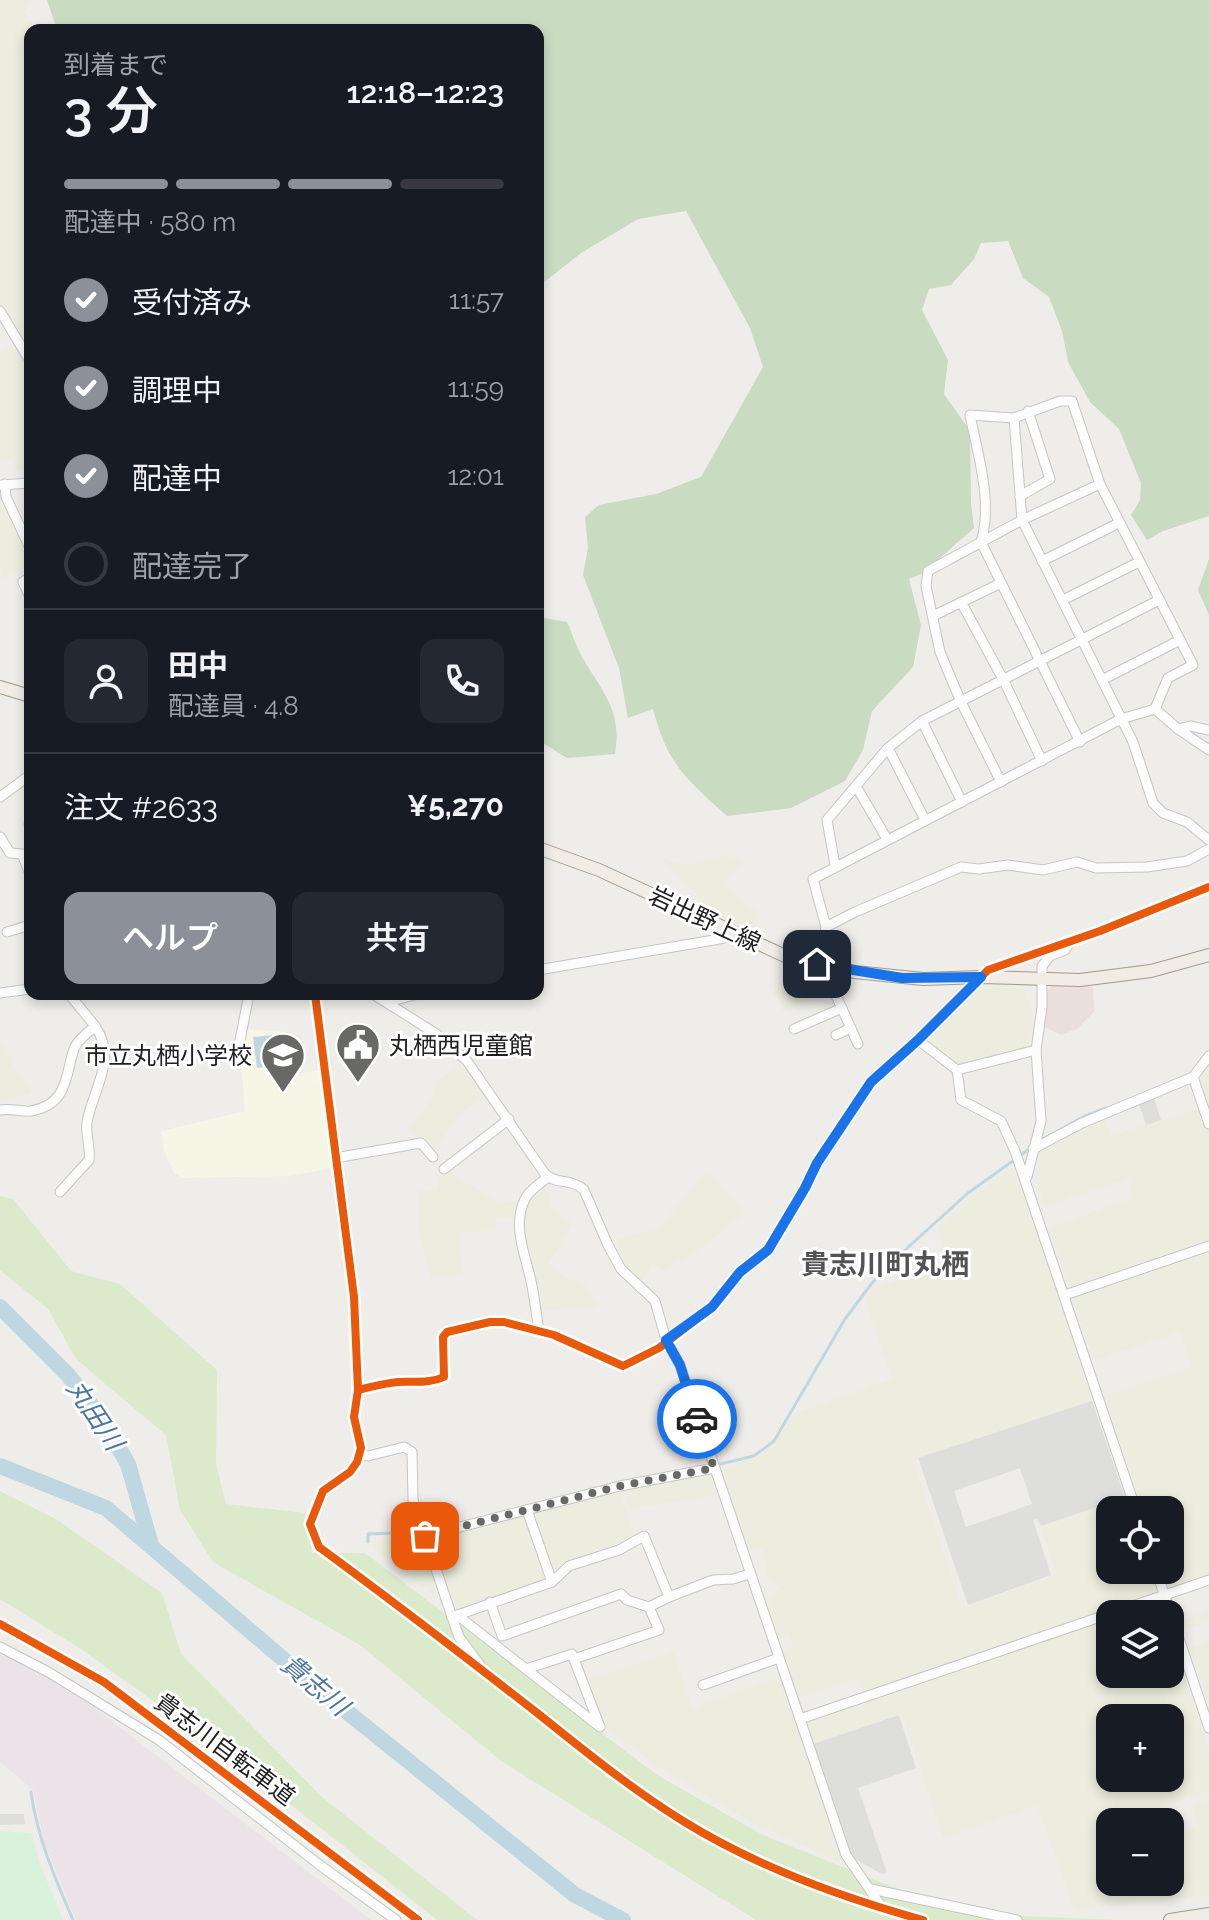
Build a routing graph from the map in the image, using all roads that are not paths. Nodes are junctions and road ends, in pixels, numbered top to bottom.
1 (0, 311) edge
2 (24, 351) edge
3 (1028, 411) junction
4 (1014, 418) junction
5 (24, 483) edge
6 (3, 484) edge
7 (1100, 484) junction
8 (1020, 496) junction
9 (1022, 520) junction
10 (1119, 523) junction
11 (24, 535) edge
12 (981, 542) junction
13 (1042, 561) junction
14 (1139, 562) junction
15 (1001, 583) junction
16 (1063, 600) junction
17 (1159, 600) junction
18 (961, 602) junction
19 (933, 616) junction
20 (1083, 639) junction
21 (1180, 640) junction
22 (1040, 661) junction
23 (1003, 679) junction
24 (1102, 680) junction
25 (0, 687) edge
26 (24, 694) edge
27 (961, 702) junction
28 (1155, 709) junction
29 (1121, 719) junction
30 (922, 721) junction
31 (1178, 729) junction
32 (1209, 730) edge
33 (1080, 742) junction
34 (888, 748) junction
35 (1209, 750) edge
36 (1042, 761) junction
37 (24, 779) edge
38 (1001, 782) junction
39 (856, 786) junction
40 (0, 797) edge
41 (962, 802) junction
42 (925, 820) junction
43 (0, 837) edge
44 (887, 839) junction
45 (1209, 840) edge
46 (1209, 849) edge
47 (544, 850) edge
48 (24, 859) edge
49 (835, 865) junction
50 (1209, 887) edge
51 (24, 927) edge
52 (826, 927) junction
53 (7, 932) dead end
54 (733, 932) junction
55 (1070, 942) junction
56 (1209, 955) edge
57 (817, 964) junction
58 (832, 967) junction
59 (544, 969) edge
60 (981, 977) junction
61 (1043, 979) junction
62 (24, 990) edge
63 (0, 993) edge
64 (74, 1000) edge
65 (248, 1000) edge
66 (316, 1000) edge
67 (384, 1000) edge
68 (395, 1000) edge
69 (387, 1002) junction
70 (842, 1008) junction
71 (95, 1026) junction
72 (851, 1028) junction
73 (794, 1029) dead end
74 (836, 1035) dead end
75 (918, 1040) junction
76 (858, 1044) dead end
77 (1036, 1050) junction
78 (237, 1056) dead end
79 (1209, 1056) edge
80 (957, 1070) junction
81 (1193, 1077) junction
82 (0, 1110) edge
83 (509, 1119) junction
84 (1209, 1124) edge
85 (1033, 1149) junction
86 (433, 1157) dead end
87 (335, 1158) junction
88 (444, 1169) dead end
89 (548, 1177) junction
90 (1027, 1180) junction
91 (60, 1192) dead end
92 (1209, 1246) edge
93 (1065, 1295) junction
94 (539, 1330) junction
95 (666, 1340) junction
96 (358, 1390) junction
97 (360, 1454) junction
98 (714, 1468) junction
99 (1131, 1496) edge
100 (527, 1510) junction
101 (425, 1536) junction
102 (750, 1574) junction
103 (1209, 1580) edge
104 (552, 1582) junction
105 (1160, 1584) edge
106 (1164, 1595) junction
107 (669, 1597) junction
108 (490, 1602) junction
109 (649, 1607) junction
110 (454, 1616) junction
111 (502, 1636) junction
112 (0, 1647) edge
113 (510, 1657) junction
114 (779, 1658) junction
115 (574, 1659) junction
116 (526, 1669) junction
117 (484, 1673) junction
118 (703, 1685) dead end
119 (800, 1719) junction
120 (1209, 1728) edge
121 (871, 1889) junction
122 (883, 1909) junction
123 (1209, 1914) edge
124 (1191, 1917) junction
125 (396, 1920) edge
126 (923, 1920) edge
127 (1017, 1920) edge
128 (1170, 1920) edge
129 (1209, 1920) edge

1 - 2 street
3 - 4 street
3 - 7 street
3 - 8 street
4 - 8 street
4 - 12 street
5 - 6 street
6 - 11 street
7 - 9 street
7 - 10 street
8 - 9 street
9 - 12 street
9 - 13 street
10 - 13 street
10 - 14 street
12 - 15 street
12 - 19 street
13 - 16 street
14 - 16 street
14 - 17 street
15 - 18 street
15 - 22 street
16 - 20 street
17 - 20 street
17 - 21 street
18 - 19 street
18 - 23 street
19 - 27 street
20 - 22 street
20 - 24 street
21 - 24 street
21 - 28 street
22 - 23 street
22 - 33 street
23 - 27 street
23 - 36 street
24 - 29 street
25 - 26 main road
27 - 30 street
27 - 38 street
28 - 29 street
28 - 31 street
29 - 33 street
29 - 45 street
30 - 34 street
30 - 41 street
31 - 32 street
31 - 35 street
33 - 36 street
34 - 39 street
34 - 42 street
36 - 38 street
37 - 40 street
38 - 41 street
39 - 44 street
39 - 49 street
41 - 42 street
42 - 44 street
43 - 48 street
44 - 49 street
46 - 52 street
47 - 54 main road, 岩出野上線
49 - 52 street
50 - 55 street
51 - 53 street
52 - 57 street
54 - 57 main road, 岩出野上線
54 - 59 street
55 - 60 street
55 - 61 street
56 - 61 main road, 岩出野上線
57 - 58 main road, 岩出野上線
58 - 60 main road, 岩出野上線
58 - 70 street
60 - 61 main road, 岩出野上線
60 - 75 street
61 - 77 street
62 - 63 street
64 - 71 street
65 - 78 street
66 - 87 street
67 - 69 street
68 - 69 street
69 - 83 street
70 - 72 street
70 - 73 street
71 - 82 street
71 - 91 street
72 - 74 street
72 - 76 street
75 - 80 street
75 - 95 street
77 - 80 street
77 - 85 street
79 - 81 street
80 - 90 street
81 - 84 street
81 - 85 street
83 - 88 street
83 - 89 street
85 - 90 street
86 - 87 street
87 - 96 street
89 - 94 street
89 - 95 street
90 - 93 street
92 - 93 street
93 - 99 street
94 - 95 street
94 - 96 street
95 - 98 street
96 - 97 street
97 - 101 street
97 - 117 street
98 - 100 street
98 - 102 street
100 - 101 street
100 - 104 street
101 - 110 street
102 - 107 street
102 - 114 street
103 - 106 street
104 - 107 street
104 - 108 street
105 - 106 street
106 - 119 street
106 - 120 street
107 - 109 street
108 - 110 street
108 - 111 street
109 - 111 street
109 - 115 street
110 - 113 street
110 - 117 street
111 - 113 street
112 - 125 street
113 - 116 street
114 - 118 street
114 - 119 street
115 - 116 street
115 - 116 street
117 - 122 street
119 - 121 street
121 - 122 street
121 - 127 street
122 - 126 street
123 - 124 main road
124 - 128 main road
124 - 129 street

